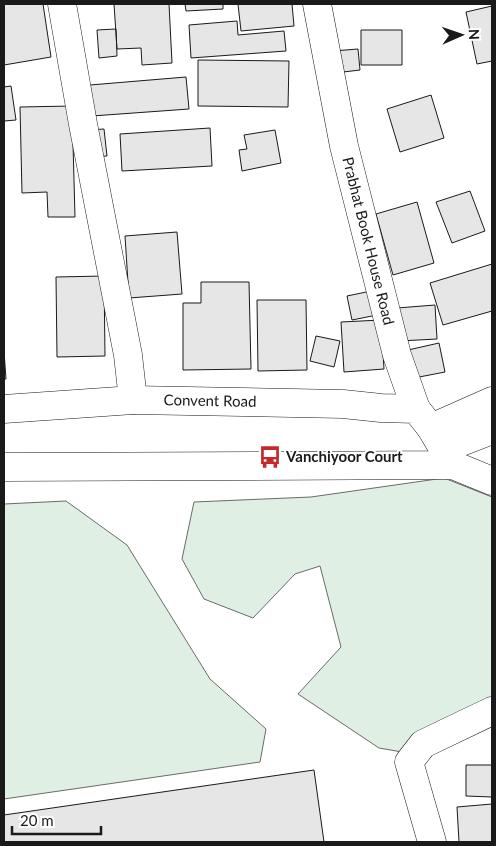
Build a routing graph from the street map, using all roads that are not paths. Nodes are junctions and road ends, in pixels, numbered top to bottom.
1 (62, 4) edge
2 (317, 4) edge
3 (133, 400) junction
4 (492, 400) edge
5 (4, 409) edge
6 (492, 430) edge
7 (436, 438) junction
8 (4, 467) edge
9 (492, 481) edge
10 (492, 711) edge
11 (432, 842) edge

1 - 3 street
2 - 7 street, Prabhat Book House Road
3 - 5 street, Convent Road
3 - 7 street, Convent Road
4 - 7 street
6 - 7 street
7 - 8 street
7 - 9 street, Convent Road
10 - 11 street

